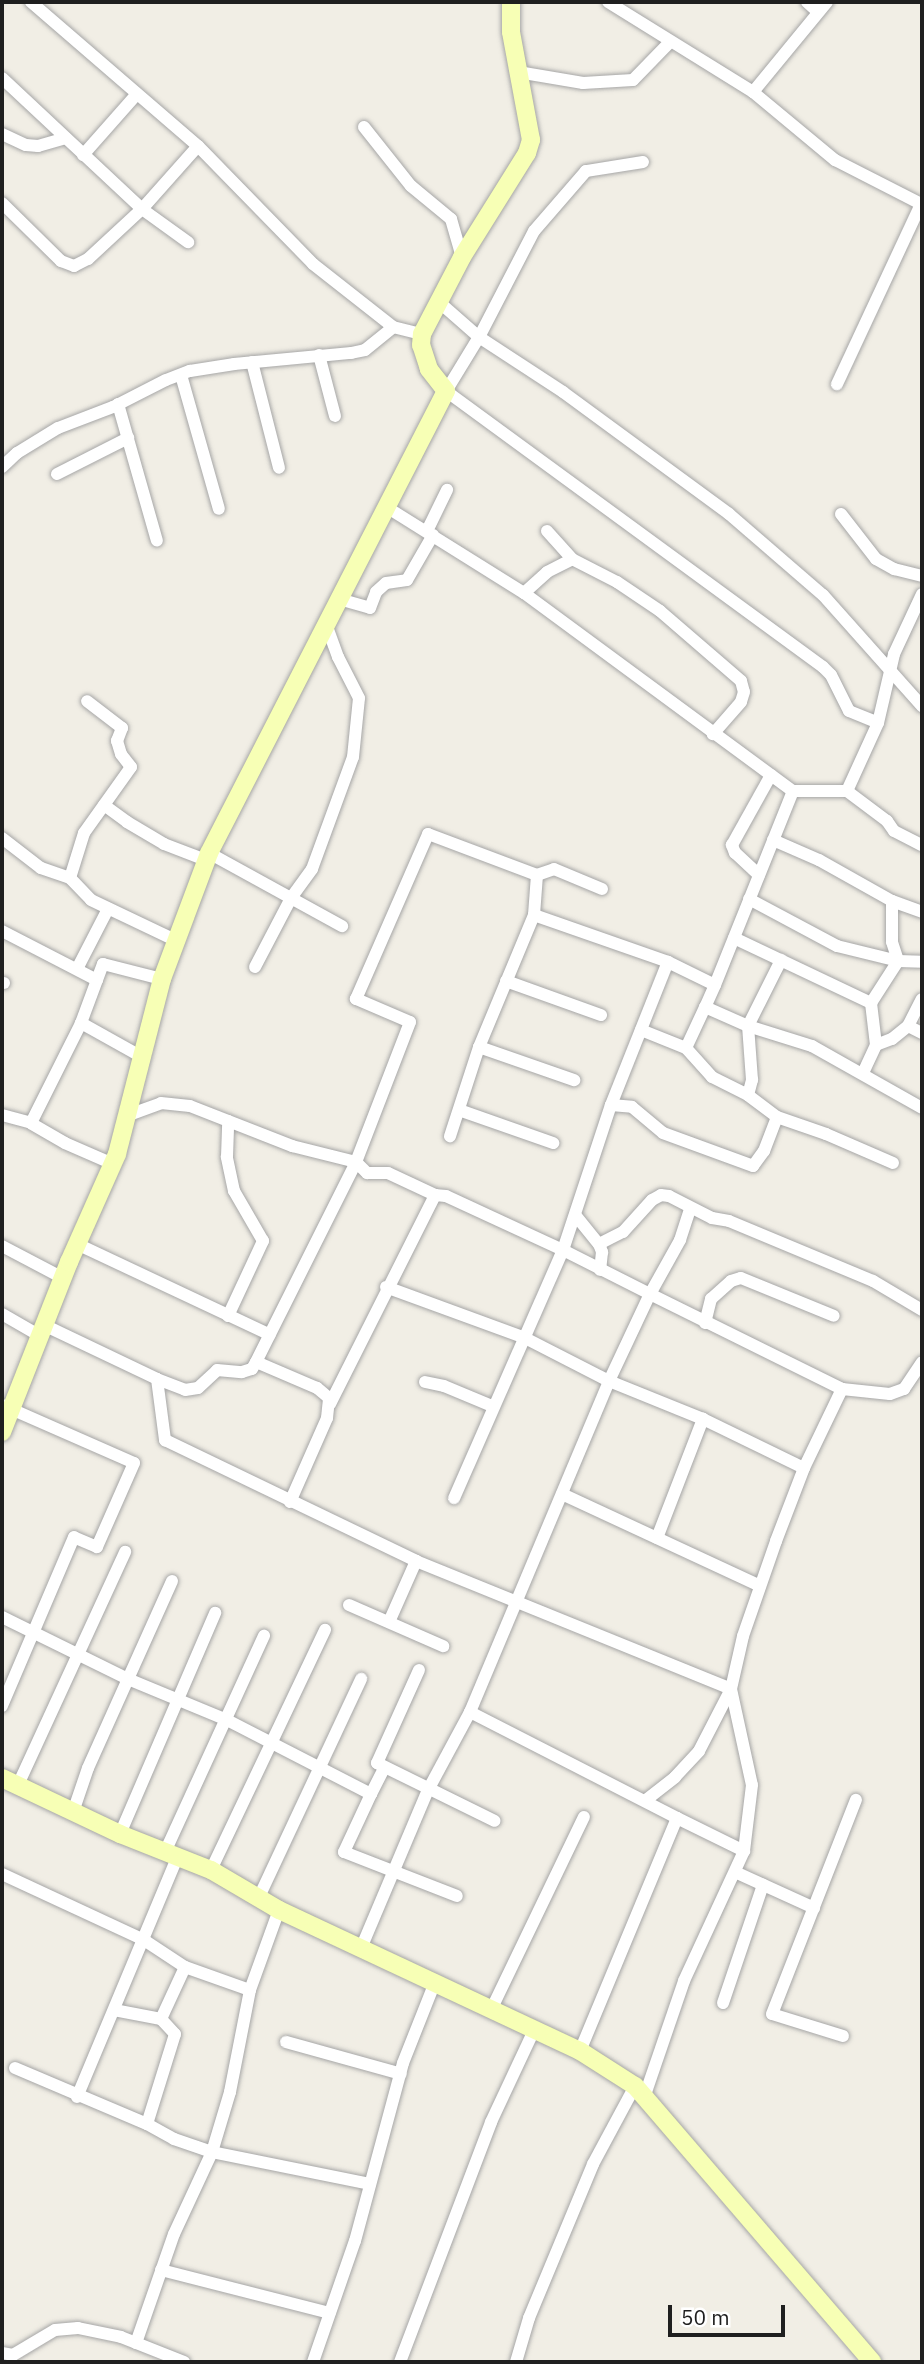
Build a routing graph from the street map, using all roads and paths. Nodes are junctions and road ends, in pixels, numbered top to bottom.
1 (31, 2) edge
2 (512, 2) edge
3 (608, 2) edge
4 (807, 2) edge
5 (822, 6) edge
6 (670, 42) junction
7 (518, 72) junction
8 (2, 78) edge
9 (753, 92) junction
10 (137, 94) junction
11 (364, 127) dead end
12 (2, 134) edge
13 (66, 138) junction
14 (198, 146) junction
15 (83, 155) junction
16 (643, 162) dead end
17 (2, 203) edge
18 (142, 209) junction
19 (187, 242) dead end
20 (462, 257) junction
21 (439, 302) junction
22 (393, 327) junction
23 (479, 337) junction
24 (422, 340) junction
25 (319, 355) junction
26 (252, 362) junction
27 (181, 375) junction
28 (837, 384) dead end
29 (446, 391) junction
30 (118, 404) junction
31 (335, 416) dead end
32 (128, 438) junction
33 (2, 467) edge
34 (279, 468) dead end
35 (57, 474) dead end
36 (447, 490) dead end
37 (388, 508) junction
38 (219, 509) dead end
39 (841, 514) dead end
40 (547, 531) dead end
41 (430, 533) junction
42 (157, 541) dead end
43 (572, 559) junction
44 (922, 576) edge
45 (524, 593) junction
46 (922, 594) edge
47 (339, 599) junction
48 (326, 624) junction
49 (890, 673) junction
50 (87, 701) dead end
51 (922, 706) edge
52 (878, 723) junction
53 (713, 734) junction
54 (771, 775) junction
55 (793, 790) junction
56 (847, 791) junction
57 (104, 805) junction
58 (2, 838) edge
59 (773, 840) junction
60 (922, 845) edge
61 (208, 857) junction
62 (537, 875) junction
63 (759, 875) junction
64 (70, 878) junction
65 (602, 889) dead end
66 (291, 898) junction
67 (749, 899) junction
68 (892, 901) junction
69 (108, 909) junction
70 (922, 912) edge
71 (534, 915) junction
72 (342, 926) dead end
73 (2, 931) edge
74 (734, 938) junction
75 (175, 940) junction
76 (781, 960) junction
77 (898, 961) junction
78 (668, 962) junction
79 (922, 962) edge
80 (255, 967) dead end
81 (77, 970) junction
82 (162, 979) junction
83 (97, 980) junction
84 (506, 981) junction
85 (715, 985) junction
86 (922, 999) edge
87 (871, 1003) junction
88 (705, 1007) junction
89 (601, 1015) dead end
90 (81, 1023) junction
91 (748, 1026) junction
92 (908, 1026) junction
93 (641, 1030) junction
94 (922, 1032) edge
95 (876, 1045) junction
96 (479, 1047) junction
97 (686, 1048) junction
98 (144, 1058) junction
99 (863, 1073) junction
100 (575, 1080) dead end
101 (748, 1095) junction
102 (611, 1105) junction
103 (922, 1108) edge
104 (459, 1110) junction
105 (2, 1115) edge
106 (127, 1116) junction
107 (777, 1117) junction
108 (228, 1121) junction
109 (31, 1123) junction
110 (450, 1136) dead end
111 (553, 1143) dead end
112 (356, 1162) junction
113 (893, 1163) dead end
114 (113, 1164) junction
115 (435, 1195) junction
116 (690, 1209) junction
117 (576, 1216) junction
118 (78, 1244) junction
119 (599, 1244) junction
120 (2, 1246) edge
121 (563, 1250) junction
122 (600, 1270) junction
123 (64, 1278) junction
124 (386, 1287) junction
125 (650, 1294) junction
126 (922, 1310) edge
127 (2, 1314) edge
128 (228, 1316) junction
129 (834, 1316) dead end
130 (705, 1323) junction
131 (44, 1331) junction
132 (270, 1335) junction
133 (525, 1338) junction
134 (256, 1362) junction
135 (922, 1362) edge
136 (157, 1379) junction
137 (609, 1381) junction
138 (425, 1382) dead end
139 (842, 1389) junction
140 (330, 1404) junction
141 (492, 1406) junction
142 (7, 1407) edge
143 (703, 1419) junction
144 (2, 1432) edge
145 (804, 1468) junction
146 (562, 1494) junction
147 (454, 1498) dead end
148 (290, 1502) junction
149 (657, 1538) junction
150 (125, 1552) dead end
151 (416, 1561) junction
152 (172, 1581) dead end
153 (761, 1586) junction
154 (516, 1603) junction
155 (349, 1605) dead end
156 (215, 1613) dead end
157 (2, 1617) edge
158 (389, 1622) junction
159 (325, 1630) dead end
160 (32, 1631) junction
161 (264, 1636) dead end
162 (443, 1646) dead end
163 (79, 1653) junction
164 (419, 1670) dead end
165 (128, 1679) junction
166 (361, 1679) dead end
167 (731, 1689) junction
168 (176, 1700) junction
169 (2, 1706) edge
170 (470, 1712) junction
171 (227, 1720) junction
172 (271, 1743) junction
173 (385, 1767) junction
174 (319, 1768) junction
175 (9, 1783) edge
176 (428, 1790) junction
177 (372, 1794) junction
178 (646, 1800) junction
179 (856, 1800) dead end
180 (73, 1812) junction
181 (584, 1817) dead end
182 (677, 1818) junction
183 (495, 1821) dead end
184 (120, 1834) junction
185 (744, 1852) junction
186 (171, 1855) junction
187 (211, 1870) junction
188 (391, 1872) junction
189 (735, 1872) junction
190 (2, 1874) edge
191 (764, 1885) junction
192 (457, 1896) dead end
193 (259, 1897) junction
194 (814, 1908) junction
195 (279, 1910) junction
196 (144, 1940) junction
197 (362, 1946) junction
198 (185, 1967) junction
199 (435, 1982) junction
200 (250, 1990) junction
201 (723, 2003) dead end
202 (492, 2008) junction
203 (114, 2011) junction
204 (161, 2019) junction
205 (534, 2030) junction
206 (843, 2036) dead end
207 (286, 2042) dead end
208 (580, 2051) junction
209 (15, 2068) dead end
210 (401, 2074) junction
211 (640, 2092) junction
212 (77, 2097) junction
213 (147, 2124) junction
214 (212, 2152) junction
215 (370, 2184) junction
216 (161, 2270) junction
217 (330, 2313) junction
218 (136, 2343) junction
219 (2, 2353) edge
220 (160, 2358) edge
221 (314, 2360) edge
222 (184, 2362) edge
223 (329, 2362) edge
224 (400, 2362) edge
225 (516, 2362) edge
226 (872, 2362) edge

1 - 10 street
2 - 7 street
3 - 6 street
4 - 5 street
5 - 9 street
6 - 7 street
6 - 9 street
7 - 20 street
8 - 13 street
9 - 28 street
10 - 14 street
10 - 15 street
11 - 20 street
12 - 13 street
13 - 15 street
14 - 18 street
14 - 22 street
15 - 18 street
16 - 23 street
17 - 18 street
18 - 19 street
20 - 21 street
21 - 23 street
21 - 24 street
22 - 24 street
22 - 25 street
23 - 29 street
23 - 49 street
24 - 29 street
25 - 26 street
25 - 31 street
26 - 27 street
26 - 34 street
27 - 30 street
27 - 38 street
29 - 37 street
29 - 52 street
30 - 32 street
30 - 33 street
32 - 35 street
32 - 42 street
36 - 41 street
37 - 41 street
37 - 47 street
39 - 44 street
40 - 43 street
41 - 45 street
41 - 47 street
43 - 45 street
43 - 53 street
45 - 53 street
46 - 49 street
47 - 48 street
48 - 61 street
48 - 66 street
49 - 51 street
49 - 52 street
50 - 57 street
52 - 56 street
53 - 54 street
54 - 55 street
54 - 63 street
55 - 56 street
55 - 59 street
56 - 60 street
57 - 61 street
57 - 64 street
58 - 64 street
59 - 63 street
59 - 68 street
61 - 66 street
61 - 75 street
62 - 65 street
62 - 71 street
62 - 112 street
63 - 67 street
64 - 69 street
66 - 72 street
66 - 80 street
67 - 74 street
67 - 77 street
68 - 70 street
68 - 77 street
69 - 75 street
69 - 81 street
71 - 78 street
71 - 84 street
73 - 81 street
74 - 76 street
74 - 85 street
75 - 82 street
76 - 87 street
76 - 91 street
77 - 79 street
77 - 87 street
78 - 85 street
78 - 93 street
81 - 83 street
82 - 83 street
82 - 98 street
83 - 90 street
84 - 89 street
84 - 96 street
85 - 88 street
86 - 92 street
87 - 95 street
88 - 91 street
88 - 97 street
90 - 98 street
90 - 109 street
91 - 99 street
91 - 101 street
92 - 94 street
92 - 95 street
93 - 97 street
93 - 102 street
95 - 99 street
96 - 100 street
96 - 104 street
97 - 101 street
98 - 106 street
99 - 103 street
101 - 107 street
102 - 107 street
102 - 117 street
104 - 110 street
104 - 111 street
105 - 109 street
106 - 108 street
106 - 114 street
107 - 113 street
108 - 112 street
108 - 128 street
109 - 114 street
112 - 115 street
112 - 132 street
114 - 118 street
115 - 121 street
115 - 124 street
116 - 119 street
116 - 125 street
116 - 126 street
117 - 119 street
117 - 121 street
118 - 123 street
118 - 128 street
119 - 122 street
120 - 123 street
121 - 122 street
121 - 133 street
122 - 125 street
123 - 131 street
124 - 133 street
124 - 140 street
125 - 130 street
125 - 137 street
127 - 131 street
128 - 132 street
129 - 130 street
130 - 139 street
131 - 136 street
131 - 142 street
132 - 134 street
133 - 137 street
133 - 141 street
134 - 136 street
134 - 140 street
135 - 139 street
136 - 148 street
137 - 143 street
137 - 146 street
138 - 141 street
139 - 145 street
140 - 148 street
141 - 147 street
142 - 144 street
142 - 160 street
143 - 145 street
143 - 149 street
145 - 153 street
146 - 149 street
146 - 154 street
148 - 151 street
149 - 153 street
150 - 163 street
151 - 154 street
151 - 158 street
152 - 165 street
153 - 167 street
154 - 167 street
154 - 170 street
155 - 158 street
156 - 168 street
157 - 160 street
158 - 162 street
159 - 172 street
160 - 163 street
160 - 169 street
161 - 171 street
163 - 165 street
163 - 175 street
164 - 173 street
165 - 168 street
165 - 180 street
166 - 174 street
167 - 178 street
167 - 185 street
168 - 171 street
168 - 184 street
170 - 176 street
170 - 178 street
171 - 172 street
171 - 186 street
172 - 174 street
172 - 187 street
173 - 176 street
173 - 177 street
174 - 177 street
174 - 193 street
175 - 180 street
176 - 183 street
176 - 188 street
177 - 188 street
178 - 182 street
179 - 194 street
180 - 184 street
181 - 202 street
182 - 185 street
182 - 208 street
184 - 186 street
185 - 189 street
186 - 187 street
186 - 196 street
187 - 193 street
188 - 192 street
188 - 197 street
189 - 191 street
189 - 211 street
190 - 196 street
191 - 194 street
191 - 201 street
193 - 195 street
194 - 206 street
195 - 197 street
195 - 200 street
196 - 198 street
196 - 203 street
197 - 199 street
198 - 200 street
198 - 204 street
199 - 202 street
199 - 210 street
200 - 214 street
202 - 205 street
203 - 204 street
203 - 212 street
204 - 213 street
205 - 208 street
205 - 224 street
207 - 210 street
208 - 211 street
209 - 212 street
210 - 215 street
211 - 225 street
211 - 226 street
212 - 213 street
213 - 214 street
214 - 215 street
214 - 216 street
215 - 217 street
216 - 217 street
216 - 218 street
217 - 221 street
218 - 219 street
218 - 220 street
220 - 222 street
221 - 223 street

